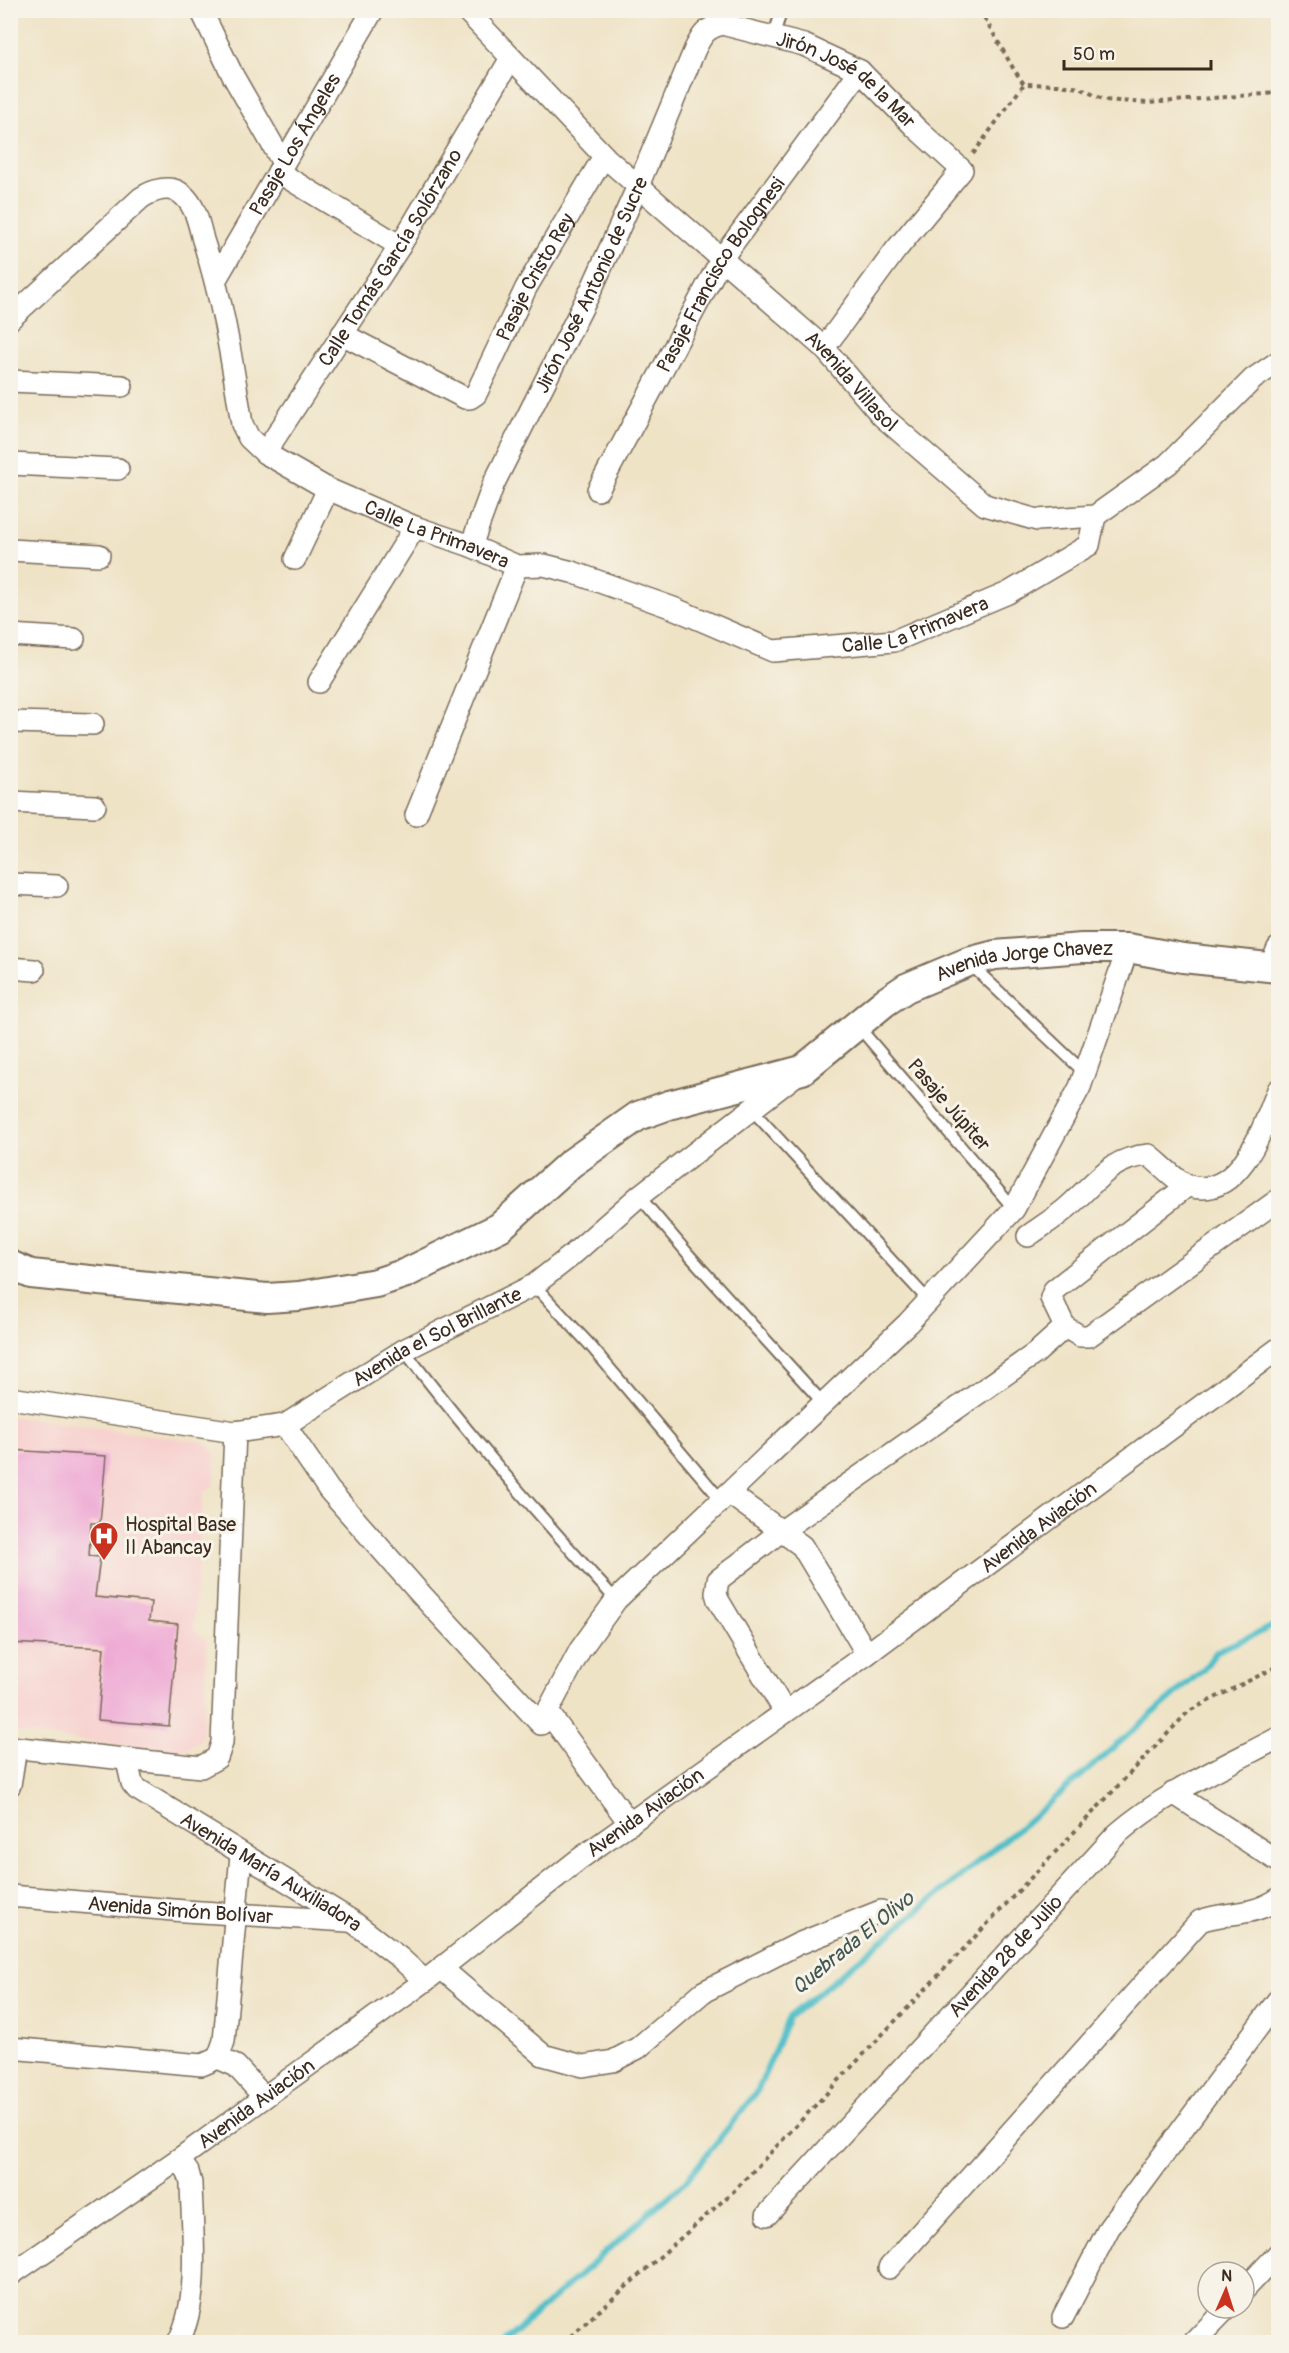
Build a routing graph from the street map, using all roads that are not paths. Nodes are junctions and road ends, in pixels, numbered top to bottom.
1 (201, 10) edge
2 (373, 10) edge
3 (466, 10) edge
4 (782, 10) edge
5 (712, 26) joint
6 (773, 37) junction
7 (511, 58) junction
8 (860, 71) junction
9 (604, 156) junction
10 (280, 168) junction
11 (638, 186) junction
12 (400, 246) junction
13 (722, 258) junction
14 (216, 279) junction
15 (10, 319) edge
16 (342, 334) junction
17 (824, 348) junction
18 (1278, 362) edge
19 (10, 381) edge
20 (122, 386) dead end
21 (265, 453) junction
22 (10, 464) edge
23 (118, 469) dead end
24 (328, 489) junction
25 (598, 490) dead end
26 (1095, 516) junction
27 (415, 527) junction
28 (471, 546) junction
29 (10, 550) edge
30 (99, 555) dead end
31 (295, 559) dead end
32 (517, 566) junction
33 (10, 635) edge
34 (74, 639) dead end
35 (319, 682) dead end
36 (10, 722) edge
37 (93, 724) dead end
38 (10, 802) edge
39 (94, 806) dead end
40 (416, 814) dead end
41 (10, 884) edge
42 (57, 886) dead end
43 (1128, 948) junction
44 (1276, 961) edge
45 (968, 962) junction
46 (10, 968) edge
47 (34, 970) dead end
48 (856, 1025) junction
49 (802, 1070) junction
50 (1085, 1073) junction
51 (1278, 1090) edge
52 (752, 1110) junction
53 (1271, 1120) edge
54 (1187, 1186) junction
55 (639, 1196) junction
56 (1278, 1200) edge
57 (1014, 1209) junction
58 (1028, 1236) dead end
59 (10, 1265) edge
60 (534, 1285) junction
61 (929, 1301) junction
62 (1065, 1328) junction
63 (1278, 1349) edge
64 (404, 1350) junction
65 (10, 1398) edge
66 (824, 1404) junction
67 (285, 1425) junction
68 (235, 1432) junction
69 (726, 1497) junction
70 (780, 1532) junction
71 (615, 1600) junction
72 (867, 1654) junction
73 (548, 1712) junction
74 (785, 1712) junction
75 (1278, 1738) edge
76 (13, 1748) edge
77 (127, 1761) junction
78 (10, 1785) edge
79 (1173, 1793) junction
80 (630, 1824) junction
81 (241, 1855) junction
82 (1278, 1861) edge
83 (10, 1896) edge
84 (1278, 1899) edge
85 (881, 1911) dead end
86 (237, 1914) junction
87 (351, 1921) junction
88 (433, 1974) junction
89 (1278, 2000) edge
90 (10, 2048) edge
91 (218, 2058) junction
92 (264, 2097) junction
93 (179, 2159) junction
94 (767, 2215) dead end
95 (1278, 2254) edge
96 (889, 2268) dead end
97 (10, 2275) edge
98 (1256, 2277) edge
99 (1063, 2317) dead end
100 (1216, 2320) edge
101 (178, 2343) edge
102 (1194, 2343) edge

1 - 10 street
2 - 10 street, Pasaje Los Ángeles
3 - 7 street, Avenida Villasol
4 - 6 lane
5 - 6 street, Jirón José de la Mar
5 - 11 street, Jirón José Antonio de Sucre
6 - 8 street, Jirón José de la Mar
7 - 9 street, Avenida Villasol
7 - 12 street, Calle Tomás García Solórzano
8 - 13 street, Pasaje Francisco Bolognesi
8 - 17 street, Jirón José de la Mar
9 - 11 street, Avenida Villasol
9 - 16 street, Pasaje Cristo Rey
10 - 12 street
10 - 14 street, Pasaje Los Ángeles
11 - 13 street, Avenida Villasol
11 - 28 street, Jirón José Antonio de Sucre
12 - 16 street, Calle Tomás García Solórzano
13 - 17 street, Avenida Villasol
13 - 25 street, Pasaje Francisco Bolognesi
14 - 15 street, Calle La Primavera
14 - 21 street, Calle La Primavera
16 - 21 street, Calle Tomás García Solórzano
17 - 26 street, Avenida Villasol
18 - 26 street
19 - 20 street
21 - 24 street, Calle La Primavera
22 - 23 street
24 - 27 street, Calle La Primavera
24 - 31 street
26 - 32 street, Calle La Primavera
27 - 28 street, Calle La Primavera
27 - 35 street
28 - 32 street, Calle La Primavera
29 - 30 street
32 - 40 street
33 - 34 street
36 - 37 street
38 - 39 street
41 - 42 street
43 - 44 street, Avenida Jorge Chavez
43 - 45 street, Avenida Jorge Chavez
43 - 50 street
45 - 48 street, Avenida Jorge Chavez
45 - 50 lane
46 - 47 street
48 - 49 street, Avenida Jorge Chavez
48 - 57 lane, Pasaje Júpiter
49 - 52 street, Avenida el Sol Brillante
49 - 59 street
50 - 57 street
51 - 53 street
52 - 55 street, Avenida el Sol Brillante
52 - 61 lane
53 - 54 street
54 - 58 street
54 - 62 street
55 - 60 street, Avenida el Sol Brillante
55 - 66 lane
56 - 62 street
57 - 61 street
60 - 64 street, Avenida el Sol Brillante
60 - 69 lane
61 - 66 street
62 - 70 street
63 - 72 street, Avenida Aviación
64 - 67 street, Avenida el Sol Brillante
64 - 71 lane
65 - 68 street, Avenida el Sol Brillante
66 - 69 street
67 - 68 street, Avenida el Sol Brillante
67 - 73 street
68 - 77 street
69 - 70 street
69 - 71 street
70 - 72 street
70 - 74 street
71 - 73 street
72 - 74 street, Avenida Aviación
73 - 80 street
74 - 80 street, Avenida Aviación
75 - 79 street, Avenida 28 de Julio
76 - 77 street
76 - 78 street
77 - 81 street, Avenida María Auxiliadora
79 - 82 street
79 - 94 street, Avenida 28 de Julio
80 - 88 street, Avenida Aviación
81 - 86 street
81 - 87 street, Avenida María Auxiliadora
83 - 86 street, Avenida Simón Bolívar
84 - 96 street
85 - 88 street, Avenida María Auxiliadora
86 - 87 street, Avenida Simón Bolívar
86 - 91 street
87 - 88 street, Avenida María Auxiliadora
88 - 92 street, Avenida Aviación
89 - 99 street
90 - 91 street
91 - 92 street
92 - 93 street, Avenida Aviación
93 - 97 street, Avenida Aviación
93 - 101 street
95 - 98 street
100 - 102 street

